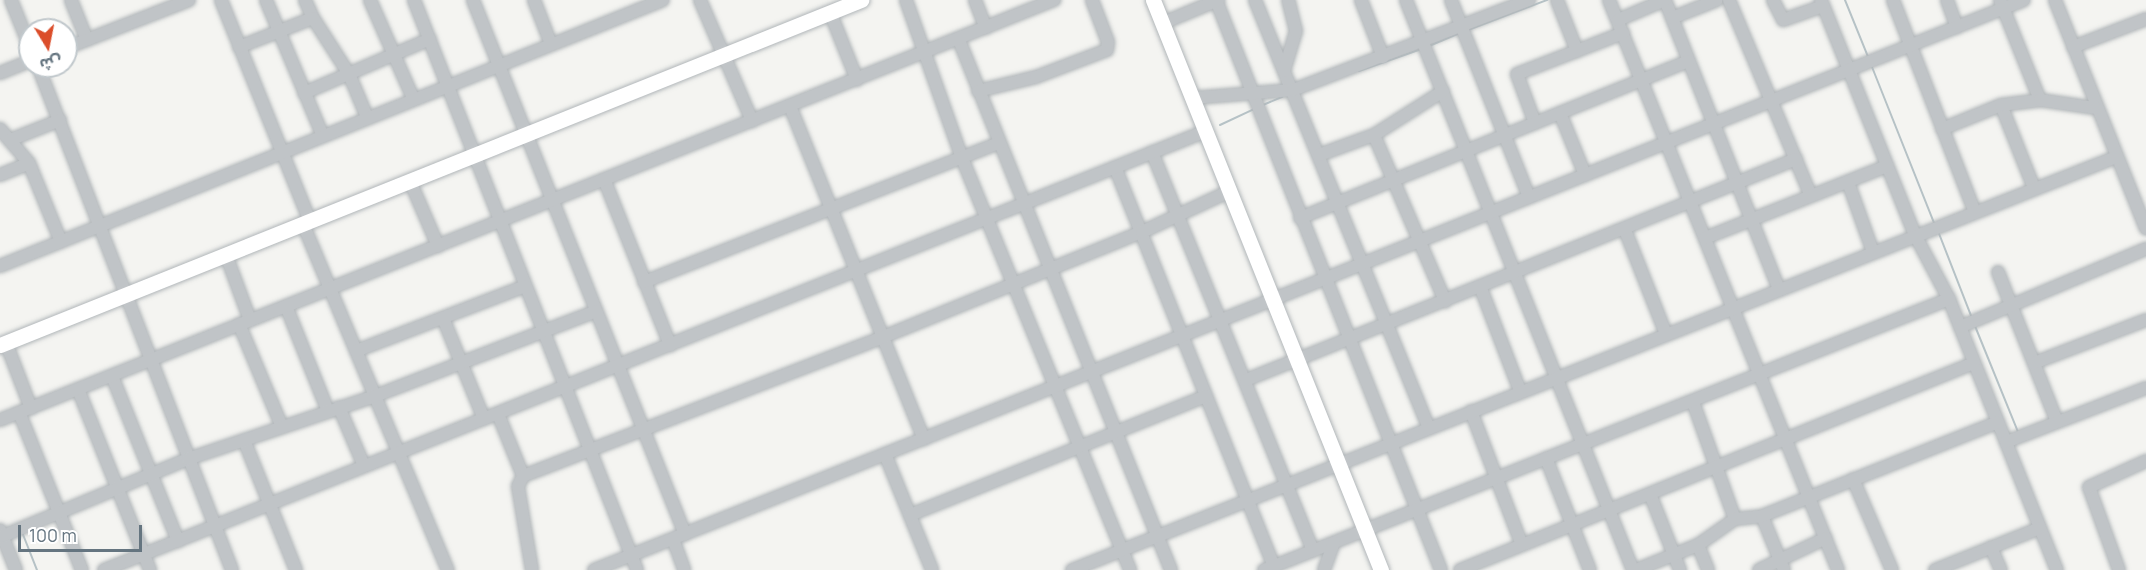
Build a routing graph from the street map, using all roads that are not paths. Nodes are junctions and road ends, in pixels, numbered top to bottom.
1 (9, 0) edge
2 (71, 0) edge
3 (189, 0) edge
4 (220, 0) edge
5 (266, 0) edge
6 (305, 0) edge
7 (370, 0) edge
8 (414, 0) edge
9 (473, 0) edge
10 (534, 0) edge
11 (663, 0) edge
12 (700, 0) edge
13 (861, 0) edge
14 (906, 0) edge
15 (975, 0) edge
16 (1054, 0) edge
17 (1092, 0) edge
18 (1154, 0) edge
19 (1216, 0) edge
20 (1255, 0) edge
21 (1288, 0) edge
22 (1361, 0) edge
23 (1406, 0) edge
24 (1451, 0) edge
25 (1529, 0) edge
26 (1557, 0) edge
27 (1609, 0) edge
28 (1665, 0) edge
29 (1717, 0) edge
30 (1729, 0) edge
31 (1773, 0) edge
32 (1893, 0) edge
33 (1947, 0) edge
34 (2024, 0) edge
35 (2055, 0) edge
36 (0, 3) edge
37 (646, 3) edge
38 (1822, 3) edge
39 (168, 4) edge
40 (2001, 4) edge
41 (830, 12) junction
42 (312, 18) junction
43 (1672, 18) junction
44 (2146, 19) edge
45 (18, 20) edge
46 (1618, 20) junction
47 (1163, 23) junction
48 (1462, 27) junction
49 (1957, 27) junction
50 (986, 28) junction
51 (279, 32) junction
52 (1623, 33) junction
53 (430, 39) junction
54 (87, 40) junction
55 (958, 40) junction
56 (1424, 42) junction
57 (78, 43) edge
58 (551, 44) junction
59 (1911, 45) junction
60 (239, 47) junction
61 (2073, 47) junction
62 (1576, 51) junction
63 (926, 53) junction
64 (395, 55) junction
65 (724, 55) junction
66 (1383, 57) junction
67 (1689, 61) junction
68 (498, 65) junction
69 (18, 66) edge
70 (1848, 70) junction
71 (1284, 71) junction
72 (0, 73) edge
73 (349, 74) junction
74 (43, 78) edge
75 (1641, 78) junction
76 (857, 80) junction
77 (447, 85) junction
78 (1293, 90) junction
79 (978, 91) junction
80 (1443, 91) junction
81 (304, 93) junction
82 (1252, 96) junction
83 (413, 98) junction
84 (1193, 98) junction
85 (2040, 100) junction
86 (1771, 101) junction
87 (2001, 105) junction
88 (790, 106) junction
89 (2095, 108) junction
90 (1560, 113) junction
91 (367, 117) junction
92 (60, 120) junction
93 (752, 121) junction
94 (1535, 123) junction
95 (1714, 124) junction
96 (0, 129) edge
97 (1942, 129) junction
98 (1206, 131) junction
99 (322, 134) junction
100 (526, 134) junction
101 (1374, 135) junction
102 (1504, 136) junction
103 (10, 140) junction
104 (1667, 142) junction
105 (999, 143) junction
106 (1468, 150) junction
107 (280, 152) junction
108 (1152, 152) junction
109 (475, 155) junction
110 (1319, 155) junction
111 (2116, 157) junction
112 (962, 158) junction
113 (1796, 159) junction
114 (28, 163) junction
115 (1887, 166) junction
116 (1115, 167) junction
117 (0, 175) edge
118 (1585, 175) junction
119 (604, 179) junction
120 (1395, 179) junction
121 (410, 181) junction
122 (1848, 182) junction
123 (1738, 184) junction
124 (2034, 188) junction
125 (1230, 191) junction
126 (1811, 196) junction
127 (1529, 197) junction
128 (552, 200) junction
129 (1337, 202) junction
130 (1691, 203) junction
131 (1024, 204) junction
132 (832, 209) junction
133 (1975, 212) junction
134 (1489, 213) junction
135 (1178, 216) junction
136 (986, 218) junction
137 (1300, 218) junction
138 (1751, 220) junction
139 (499, 222) junction
140 (306, 223) junction
141 (101, 226) junction
142 (2146, 228) edge
143 (1625, 230) junction
144 (1142, 232) junction
145 (1915, 235) junction
146 (1705, 238) junction
147 (1420, 241) junction
148 (61, 242) junction
149 (438, 246) junction
150 (2146, 249) edge
151 (1874, 252) junction
152 (226, 255) junction
153 (1362, 264) junction
154 (0, 266) edge
155 (1050, 269) junction
156 (856, 270) junction
157 (1998, 272) dead end
158 (1514, 274) junction
159 (1325, 279) junction
160 (644, 282) junction
161 (1013, 285) junction
162 (525, 286) junction
163 (1480, 286) junction
164 (329, 289) junction
165 (1779, 289) junction
166 (125, 295) junction
167 (1273, 299) junction
168 (1949, 299) junction
169 (1445, 301) junction
170 (286, 306) junction
171 (2011, 306) junction
172 (1733, 308) junction
173 (596, 311) junction
174 (443, 318) junction
175 (1222, 320) junction
176 (2146, 320) edge
177 (244, 322) junction
178 (1386, 324) junction
179 (1960, 327) junction
180 (543, 330) junction
181 (1666, 334) junction
182 (1182, 336) junction
183 (883, 337) junction
184 (1349, 339) junction
185 (3, 344) edge
186 (670, 345) junction
187 (356, 351) junction
188 (150, 360) junction
189 (1297, 360) junction
190 (460, 362) junction
191 (1974, 363) junction
192 (2034, 363) junction
193 (618, 366) junction
194 (1091, 372) junction
195 (1760, 374) junction
196 (112, 376) junction
197 (1556, 378) junction
198 (1246, 380) junction
199 (1055, 386) junction
200 (565, 387) junction
201 (2146, 388) edge
202 (78, 389) junction
203 (1520, 391) junction
204 (375, 396) junction
205 (1206, 396) junction
206 (1693, 402) junction
207 (334, 409) junction
208 (25, 410) junction
209 (1471, 411) junction
210 (498, 414) junction
211 (484, 419) junction
212 (0, 420) edge
213 (2057, 422) junction
214 (1998, 423) junction
215 (282, 427) junction
216 (1429, 428) junction
217 (644, 429) junction
218 (1116, 432) junction
219 (924, 439) junction
220 (1786, 439) junction
221 (244, 440) junction
222 (2006, 442) junction
223 (1390, 444) junction
224 (1582, 444) junction
225 (1080, 447) junction
226 (590, 450) junction
227 (399, 453) junction
228 (885, 454) junction
229 (1546, 458) junction
230 (188, 459) junction
231 (2146, 461) edge
232 (1339, 464) junction
233 (364, 466) junction
234 (1716, 468) junction
235 (152, 474) junction
236 (523, 476) junction
237 (1496, 477) junction
238 (1853, 479) junction
239 (1287, 485) junction
240 (118, 489) junction
241 (1650, 494) junction
242 (1809, 497) junction
243 (1248, 500) junction
244 (269, 505) junction
245 (1417, 510) junction
246 (1609, 510) junction
247 (59, 513) junction
248 (910, 515) junction
249 (1762, 516) junction
250 (1735, 519) junction
251 (1573, 524) junction
252 (215, 526) junction
253 (2040, 528) junction
254 (1365, 530) junction
255 (1, 533) edge
256 (685, 534) junction
257 (1157, 537) junction
258 (1826, 538) junction
259 (673, 539) junction
260 (178, 541) junction
261 (1334, 543) junction
262 (1522, 545) junction
263 (1698, 545) junction
264 (1991, 547) junction
265 (1122, 550) junction
266 (1313, 551) junction
267 (144, 554) junction
268 (631, 555) junction
269 (1674, 555) junction
270 (1782, 565) edge
271 (1480, 566) edge
272 (1269, 568) edge
273 (12, 569) edge
274 (82, 570) edge
275 (104, 570) edge
276 (150, 570) edge
277 (232, 570) edge
278 (296, 570) edge
279 (448, 570) edge
280 (532, 570) edge
281 (594, 570) edge
282 (637, 570) edge
283 (684, 570) edge
284 (932, 570) edge
285 (1072, 570) edge
286 (1130, 570) edge
287 (1171, 570) edge
288 (1323, 570) edge
289 (1381, 570) edge
290 (1440, 570) edge
291 (1460, 570) edge
292 (1590, 570) edge
293 (1634, 570) edge
294 (1680, 570) edge
295 (1708, 570) edge
296 (1759, 570) edge
297 (1838, 570) edge
298 (1892, 570) edge
299 (1935, 570) edge
300 (2001, 570) edge
301 (2056, 570) edge
302 (2119, 570) edge

1 - 36 street
1 - 45 street
2 - 54 street
3 - 39 street
4 - 60 street
5 - 51 street
6 - 42 street
7 - 64 street
8 - 53 street
9 - 68 street
10 - 58 street
11 - 37 street
12 - 65 street
13 - 41 main road
14 - 63 street
15 - 50 street
16 - 50 street
17 - 79 street
18 - 47 main road
19 - 47 street
19 - 82 street
20 - 71 street
21 - 71 street
22 - 66 street
23 - 56 street
24 - 48 street
25 - 48 street
26 - 62 street
27 - 46 street
28 - 43 street
28 - 46 street
29 - 43 street
30 - 86 street
31 - 38 street
32 - 59 street
33 - 49 street
34 - 40 street
35 - 61 street
37 - 58 street
38 - 70 street
39 - 54 street
40 - 49 street
40 - 85 street
41 - 65 main road
41 - 76 street
42 - 51 street
42 - 73 street
43 - 67 street
44 - 61 street
46 - 52 street
47 - 84 main road
48 - 56 street
48 - 102 street
49 - 59 street
50 - 55 street
51 - 60 street
51 - 81 street
52 - 62 street
52 - 75 street
53 - 64 street
53 - 77 street
54 - 57 street
55 - 63 street
55 - 79 street
56 - 66 street
56 - 80 street
58 - 68 street
59 - 70 street
59 - 97 street
60 - 107 street
61 - 89 street
62 - 94 street
63 - 76 street
63 - 112 street
64 - 73 street
64 - 83 street
65 - 93 street
65 - 100 main road
66 - 78 street
67 - 75 street
67 - 95 street
68 - 77 street
68 - 100 street
69 - 72 street
70 - 86 street
70 - 115 street
71 - 78 street
73 - 81 street
73 - 91 street
74 - 92 street
75 - 90 street
75 - 104 street
76 - 88 street
77 - 83 street
77 - 109 street
78 - 82 street
78 - 110 street
79 - 105 street
80 - 101 street
80 - 106 street
81 - 99 street
82 - 84 street
82 - 137 street
83 - 91 street
84 - 98 main road
85 - 87 street
85 - 89 street
86 - 95 street
86 - 113 street
87 - 97 street
87 - 124 street
88 - 93 street
88 - 132 street
89 - 111 street
90 - 94 street
90 - 118 street
91 - 99 street
92 - 103 street
92 - 141 street
93 - 119 street
94 - 102 street
95 - 104 street
95 - 123 street
96 - 103 street
97 - 133 street
98 - 108 street
98 - 125 main road
99 - 107 street
100 - 109 main road
100 - 128 street
101 - 110 street
101 - 120 street
102 - 106 street
102 - 127 street
103 - 114 street
104 - 118 street
104 - 130 street
105 - 112 street
105 - 131 street
106 - 120 street
106 - 134 street
107 - 140 street
107 - 141 street
108 - 116 street
108 - 135 street
109 - 121 main road
109 - 139 street
110 - 129 street
111 - 124 street
111 - 142 street
112 - 132 street
112 - 136 street
113 - 123 street
113 - 126 street
114 - 117 street
114 - 148 street
115 - 122 street
115 - 145 street
116 - 131 street
116 - 144 street
118 - 127 street
119 - 128 street
119 - 160 street
120 - 129 street
120 - 147 street
121 - 140 main road
121 - 149 street
122 - 126 street
122 - 151 street
123 - 130 street
123 - 138 street
124 - 133 street
125 - 135 street
125 - 167 main road
126 - 138 street
127 - 134 street
128 - 139 street
128 - 173 street
129 - 137 street
129 - 153 street
130 - 143 street
130 - 146 street
131 - 136 street
131 - 155 street
132 - 156 street
132 - 160 street
133 - 145 street
134 - 147 street
134 - 158 street
135 - 144 street
135 - 175 street
136 - 156 street
136 - 161 street
137 - 159 street
138 - 146 street
138 - 165 street
139 - 149 street
139 - 162 street
140 - 152 main road
140 - 164 street
141 - 148 street
141 - 166 street
143 - 158 street
143 - 181 street
144 - 155 street
144 - 182 street
145 - 151 street
145 - 168 street
146 - 172 street
147 - 153 street
147 - 169 street
148 - 154 street
149 - 164 street
150 - 171 street
151 - 165 street
152 - 166 main road
152 - 177 street
153 - 159 street
153 - 178 street
155 - 161 street
155 - 194 street
156 - 183 street
156 - 186 street
157 - 171 street
158 - 163 street
158 - 197 street
159 - 167 street
159 - 184 street
160 - 186 street
161 - 183 street
161 - 199 street
162 - 174 street
162 - 180 street
163 - 169 street
163 - 203 street
164 - 170 street
164 - 187 street
165 - 172 street
166 - 185 main road
166 - 188 street
167 - 175 street
167 - 189 main road
168 - 179 street
168 - 195 street
169 - 178 street
170 - 177 street
170 - 207 street
171 - 179 street
171 - 192 street
172 - 181 street
172 - 195 street
173 - 180 street
173 - 193 street
174 - 187 street
174 - 190 street
175 - 182 street
175 - 198 street
176 - 192 street
177 - 188 street
177 - 215 street
178 - 184 street
178 - 216 street
179 - 191 street
180 - 190 street
180 - 200 street
181 - 197 street
182 - 194 street
182 - 205 street
183 - 217 street
183 - 219 street
184 - 189 street
184 - 223 street
185 - 208 street
186 - 193 street
187 - 204 street
188 - 196 street
188 - 230 street
189 - 198 street
189 - 232 main road
190 - 204 street
190 - 211 street
191 - 214 street
191 - 220 street
192 - 213 street
193 - 200 street
193 - 217 street
194 - 199 street
194 - 218 street
195 - 206 street
195 - 220 street
196 - 202 street
196 - 235 street
197 - 203 street
197 - 224 street
198 - 239 street
199 - 219 street
199 - 225 street
200 - 210 street
200 - 226 street
201 - 213 street
202 - 208 street
202 - 240 street
203 - 209 street
204 - 207 street
204 - 227 street
205 - 218 street
205 - 243 street
206 - 224 street
206 - 234 street
207 - 215 street
207 - 233 street
208 - 212 street
208 - 247 street
209 - 216 street
209 - 237 street
210 - 211 street
210 - 236 street
211 - 227 street
213 - 222 street
214 - 222 street
214 - 238 street
215 - 221 street
216 - 223 street
217 - 226 street
217 - 256 street
218 - 225 street
218 - 257 street
219 - 228 street
220 - 234 street
220 - 242 street
221 - 230 street
221 - 244 street
222 - 253 street
223 - 232 street
223 - 245 street
224 - 229 street
224 - 246 street
225 - 248 street
225 - 265 street
226 - 236 street
226 - 268 street
227 - 233 street
227 - 279 street
228 - 248 street
228 - 256 street
229 - 237 street
229 - 251 street
230 - 235 street
230 - 252 street
231 - 302 street
232 - 239 street
232 - 254 main road
233 - 244 street
234 - 241 street
234 - 250 street
235 - 240 street
235 - 260 street
236 - 280 street
237 - 245 street
237 - 262 street
238 - 242 street
238 - 298 street
239 - 243 street
239 - 266 street
240 - 247 street
240 - 267 street
241 - 246 street
241 - 269 street
242 - 249 street
242 - 258 street
243 - 257 street
243 - 272 street
244 - 252 street
244 - 278 street
245 - 254 street
245 - 290 street
246 - 251 street
246 - 293 street
247 - 255 street
247 - 274 street
248 - 284 street
249 - 250 street
249 - 270 street
250 - 263 street
251 - 262 street
251 - 292 street
252 - 260 street
252 - 277 street
253 - 264 street
253 - 301 street
254 - 261 street
254 - 289 main road
255 - 273 street
256 - 259 street
257 - 265 street
257 - 287 street
258 - 270 street
258 - 297 street
259 - 268 street
259 - 283 street
260 - 267 street
261 - 266 street
261 - 288 street
262 - 271 street
263 - 269 street
263 - 295 street
264 - 299 street
264 - 300 street
265 - 285 street
265 - 286 street
266 - 272 street
267 - 275 street
267 - 276 street
268 - 281 street
268 - 282 street
269 - 293 street
269 - 294 street
270 - 296 street
271 - 291 street

